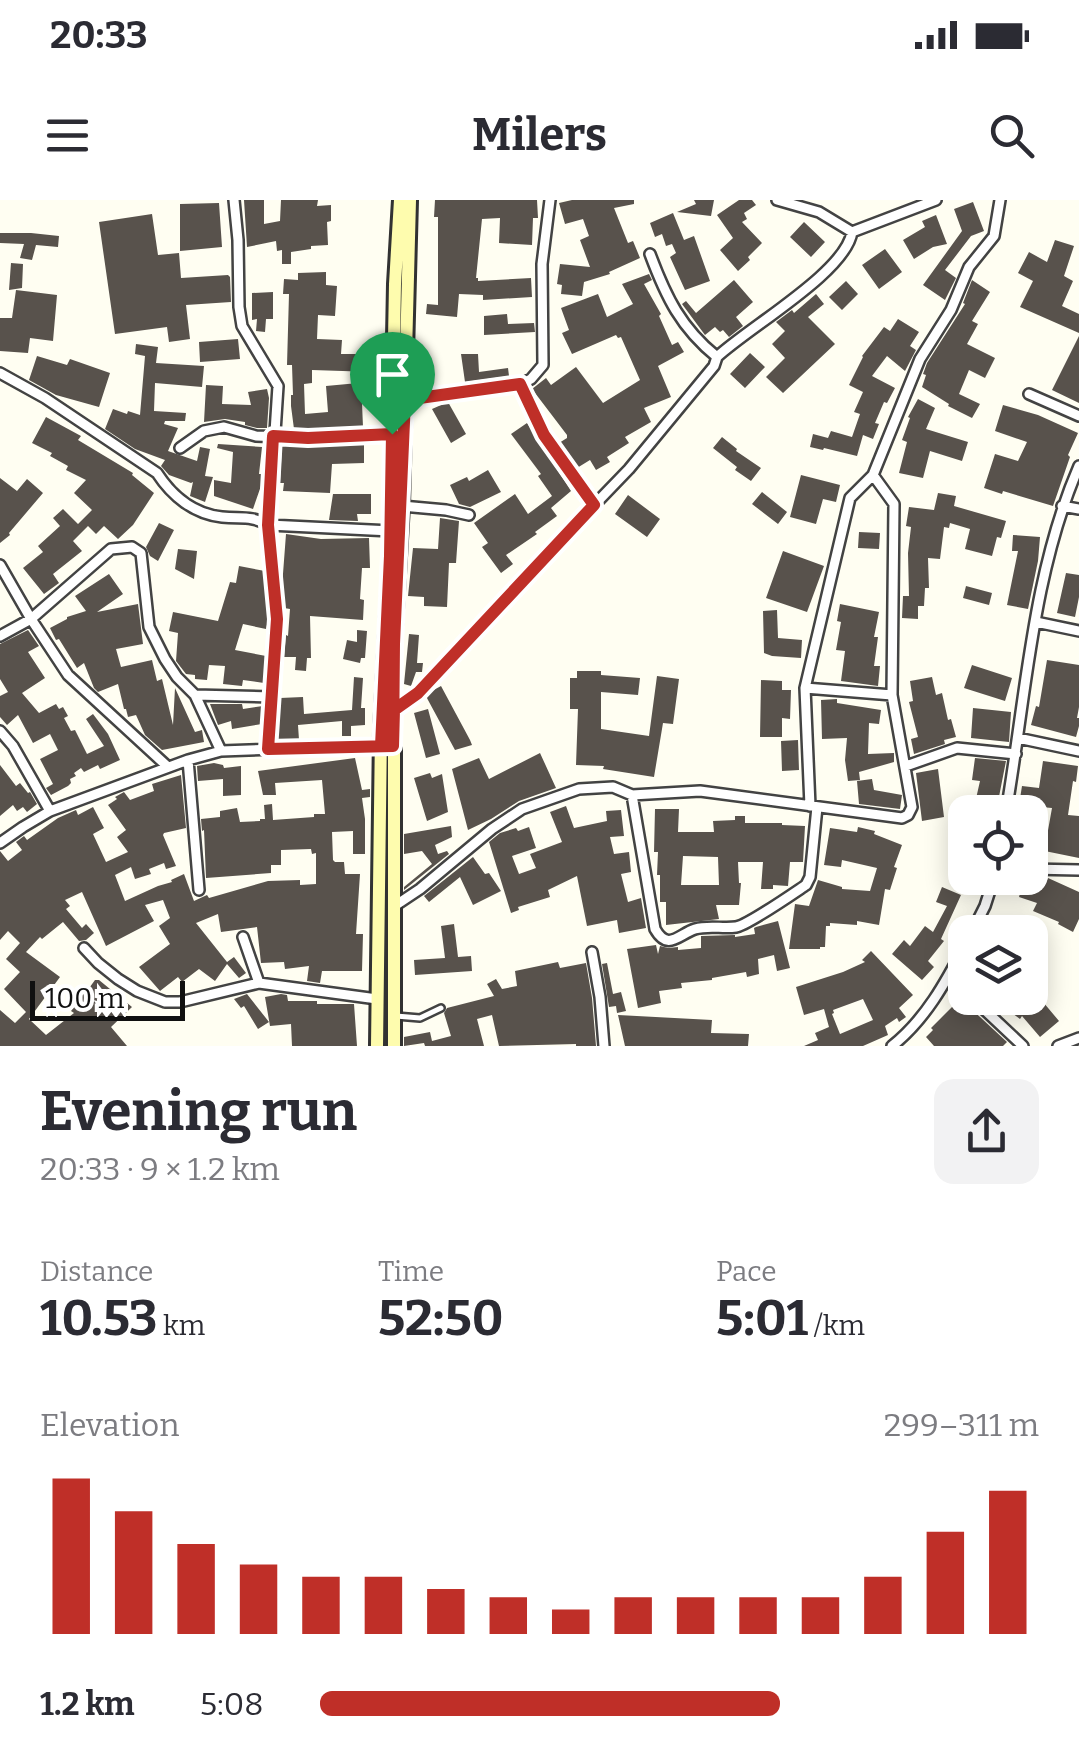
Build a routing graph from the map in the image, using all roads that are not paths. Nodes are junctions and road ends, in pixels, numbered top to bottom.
1 (234, 200) edge
2 (400, 200) edge
3 (410, 200) edge
4 (550, 200) edge
5 (777, 200) edge
6 (936, 200) edge
7 (1000, 200) edge
8 (852, 232) junction
9 (650, 254) dead end
10 (717, 357) junction
11 (0, 374) edge
12 (520, 384) junction
13 (1029, 394) dead end
14 (405, 400) junction
15 (1079, 416) edge
16 (392, 434) junction
17 (273, 436) junction
18 (180, 448) dead end
19 (1079, 466) edge
20 (873, 476) junction
21 (594, 505) junction
22 (402, 506) junction
23 (1062, 506) junction
24 (1079, 509) edge
25 (469, 515) dead end
26 (268, 525) junction
27 (390, 531) junction
28 (0, 565) edge
29 (4, 581) edge
30 (30, 619) junction
31 (1036, 622) junction
32 (1079, 631) edge
33 (0, 636) edge
34 (805, 688) junction
35 (194, 695) junction
36 (892, 695) junction
37 (271, 697) junction
38 (394, 710) junction
39 (0, 731) edge
40 (1018, 738) junction
41 (387, 746) junction
42 (268, 749) junction
43 (221, 751) junction
44 (1079, 751) edge
45 (1016, 754) junction
46 (188, 760) junction
47 (906, 766) junction
48 (168, 768) junction
49 (632, 795) junction
50 (1009, 795) edge
51 (814, 806) junction
52 (50, 812) junction
53 (0, 843) edge
54 (1048, 869) edge
55 (1079, 870) edge
56 (199, 890) dead end
57 (392, 907) junction
58 (243, 937) dead end
59 (84, 948) dead end
60 (592, 952) dead end
61 (948, 977) edge
62 (258, 983) junction
63 (377, 999) junction
64 (440, 1008) dead end
65 (990, 1015) edge
66 (392, 1016) junction
67 (1079, 1038) edge
68 (377, 1046) edge
69 (394, 1046) edge
70 (604, 1046) edge
71 (892, 1046) edge
72 (1023, 1046) edge
73 (1058, 1046) edge

1 - 17 street
2 - 16 main road
3 - 14 main road
4 - 12 street
5 - 8 street
6 - 8 street
7 - 20 street
8 - 10 street
9 - 10 street
10 - 21 street
11 - 26 street
12 - 14 street
12 - 21 street
13 - 15 street
14 - 22 main road
16 - 17 street
16 - 27 main road
17 - 18 street
17 - 26 street
19 - 23 street
20 - 34 street
20 - 36 street
21 - 38 street
22 - 25 street
22 - 38 main road
23 - 24 street
23 - 31 street
26 - 27 street
26 - 37 street
27 - 41 main road
28 - 29 street
29 - 30 street
30 - 33 street
30 - 35 street
30 - 48 street
31 - 32 street
31 - 40 street
34 - 36 street
34 - 51 street
35 - 37 street
35 - 43 street
36 - 47 street
37 - 42 street
38 - 41 main road
39 - 52 street
40 - 44 street
40 - 45 street
41 - 42 street
41 - 57 main road
41 - 63 main road
42 - 43 street
43 - 46 street
45 - 47 street
45 - 50 street
46 - 48 street
46 - 56 street
47 - 51 street
48 - 52 street
49 - 51 street
49 - 51 street
49 - 57 street
52 - 53 street
54 - 55 street
57 - 66 main road
58 - 62 street
59 - 62 street
60 - 70 street
61 - 71 street
62 - 63 street
63 - 68 main road
64 - 66 lane
65 - 72 street
66 - 69 main road
67 - 73 street

